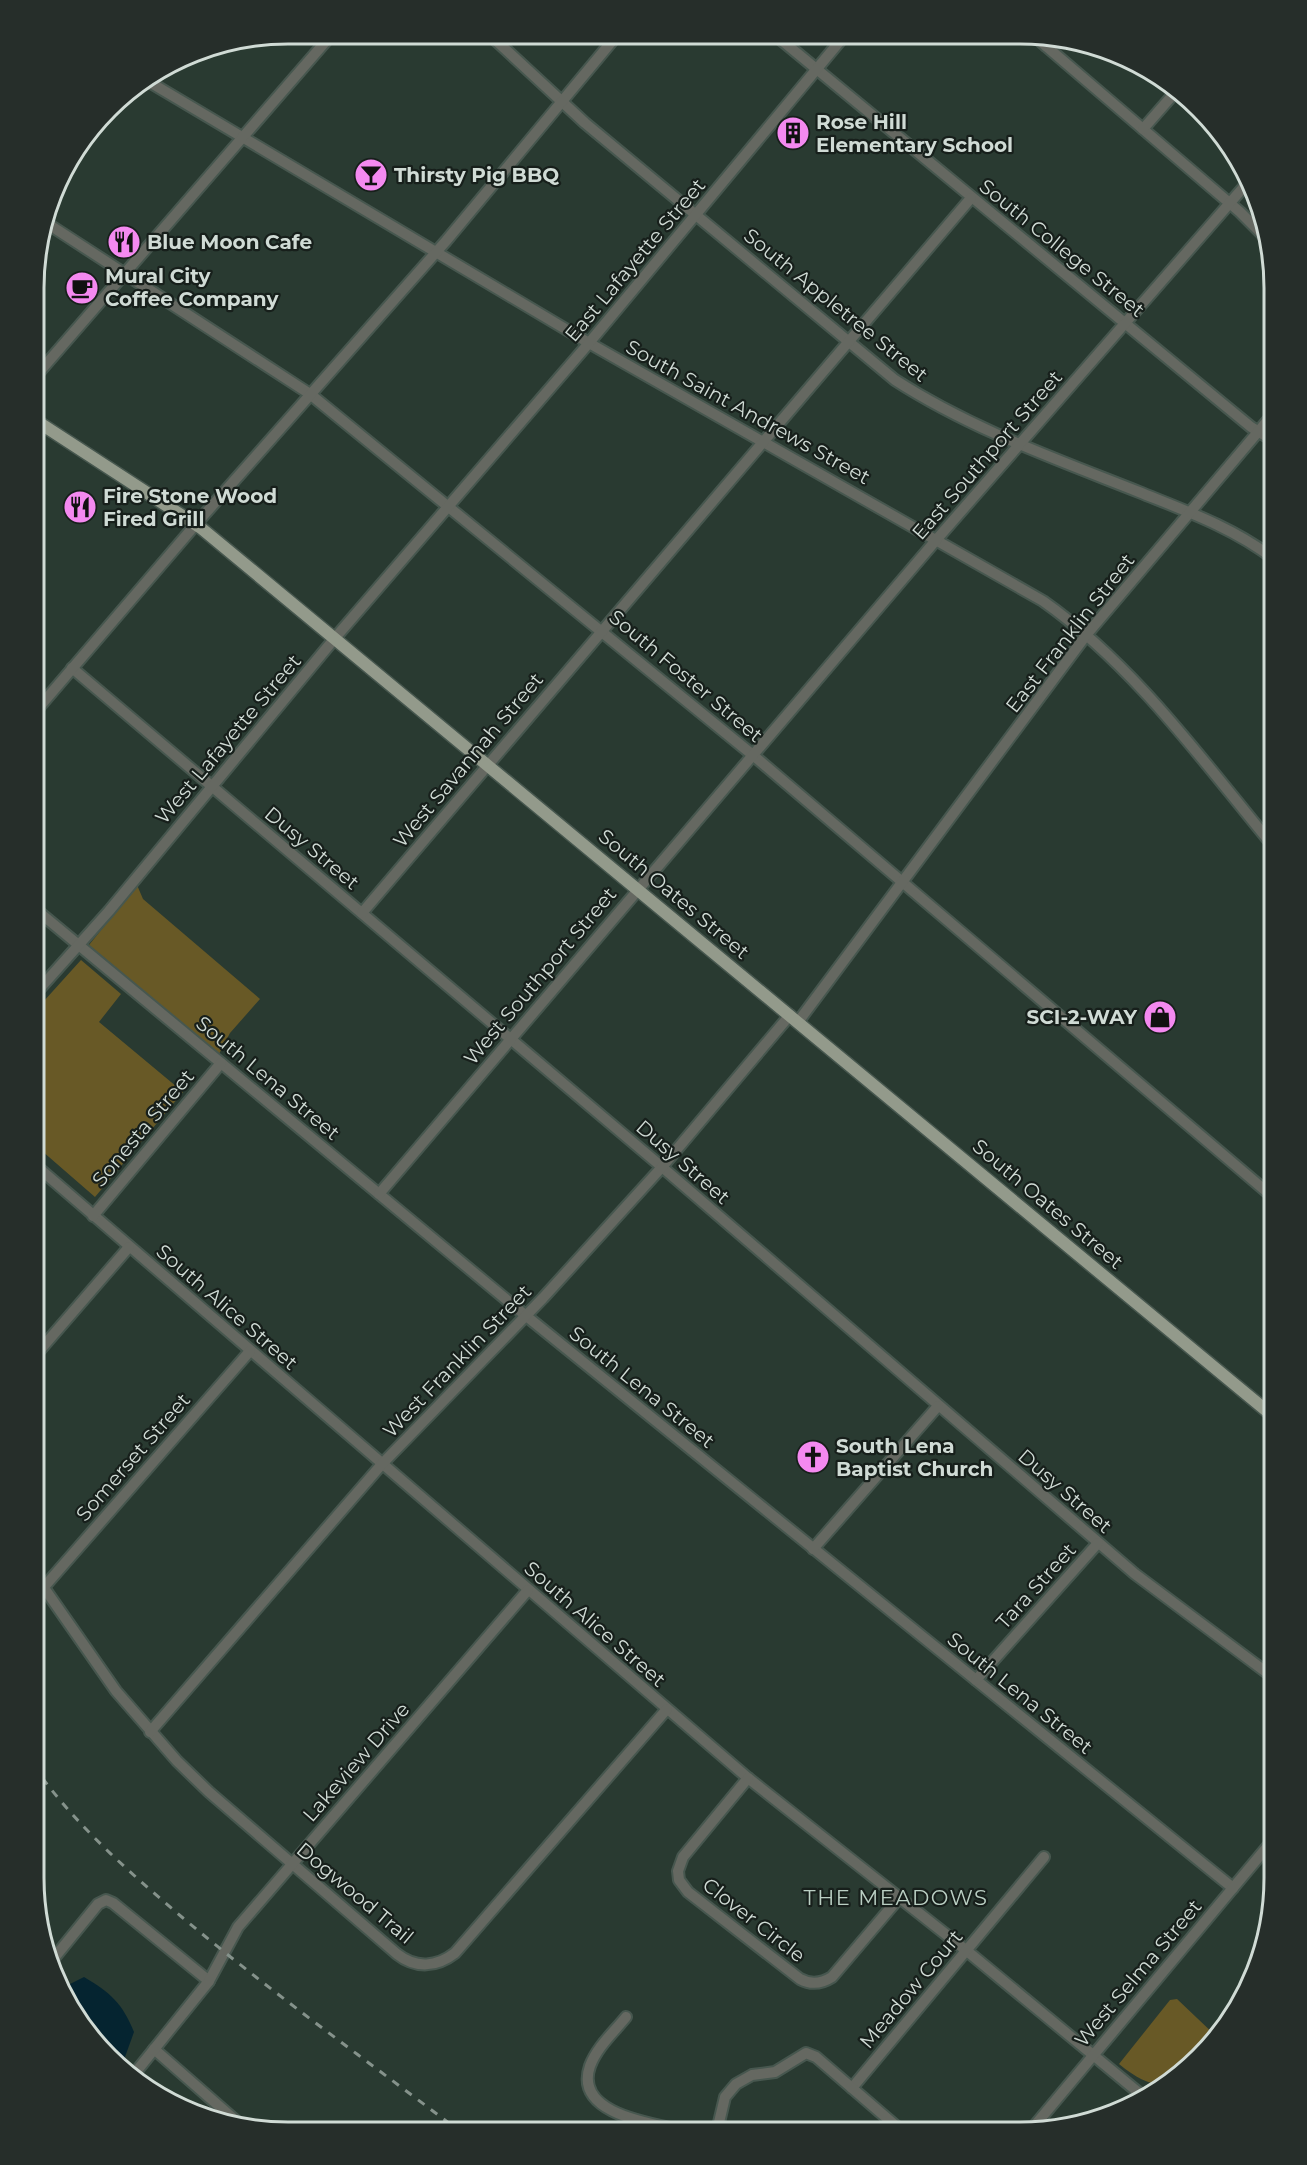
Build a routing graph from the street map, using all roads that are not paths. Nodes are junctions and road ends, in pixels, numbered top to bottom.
1 (320, 44) edge
2 (500, 44) edge
3 (609, 44) edge
4 (785, 44) edge
5 (837, 44) edge
6 (1046, 46) edge
7 (815, 70) junction
8 (153, 84) edge
9 (1171, 97) edge
10 (561, 101) junction
11 (1143, 129) junction
12 (243, 137) junction
13 (1242, 189) edge
14 (971, 198) junction
15 (1230, 204) junction
16 (695, 215) junction
17 (51, 226) edge
18 (1256, 229) edge
19 (435, 250) junction
20 (123, 272) junction
21 (1125, 324) junction
22 (848, 342) junction
23 (589, 343) junction
24 (44, 365) edge
25 (310, 394) junction
26 (1264, 425) edge
27 (44, 426) edge
28 (1259, 431) junction
29 (1264, 434) edge
30 (764, 442) junction
31 (1021, 445) junction
32 (449, 505) junction
33 (1190, 513) junction
34 (196, 524) junction
35 (937, 538) junction
36 (1264, 552) edge
37 (602, 630) junction
38 (1087, 634) junction
39 (335, 638) junction
40 (72, 668) junction
41 (44, 700) edge
42 (754, 756) junction
43 (488, 765) junction
44 (212, 787) junction
45 (1264, 835) edge
46 (902, 882) junction
47 (638, 890) junction
48 (362, 914) junction
49 (44, 916) edge
50 (80, 945) junction
51 (44, 984) edge
52 (794, 1019) junction
53 (510, 1039) junction
54 (220, 1063) junction
55 (662, 1167) junction
56 (44, 1173) edge
57 (1264, 1190) edge
58 (379, 1194) junction
59 (93, 1216) junction
60 (129, 1247) junction
61 (525, 1315) junction
62 (44, 1346) edge
63 (250, 1351) junction
64 (938, 1406) junction
65 (1264, 1409) edge
66 (382, 1464) junction
67 (1098, 1544) junction
68 (813, 1549) junction
69 (44, 1587) joint
70 (528, 1590) junction
71 (1264, 1671) edge
72 (976, 1680) junction
73 (667, 1709) junction
74 (150, 1732) junction
75 (748, 1778) junction
76 (1264, 1852) edge
77 (1044, 1857) dead end
78 (292, 1863) junction
79 (1233, 1888) junction
80 (900, 1898) junction
81 (967, 1951) junction
82 (56, 1956) edge
83 (209, 1981) junction
84 (626, 2017) dead end
85 (154, 2049) junction
86 (1094, 2054) junction
87 (138, 2070) edge
88 (852, 2088) junction
89 (1137, 2091) edge
90 (228, 2114) edge
91 (1039, 2121) edge
92 (648, 2122) edge
93 (719, 2122) edge
94 (891, 2122) edge

1 - 12 street
2 - 10 street, South Appletree Street
3 - 10 street
4 - 7 street, South College Street
5 - 7 street, East Lafayette Street
6 - 11 street
7 - 14 street, South College Street
7 - 16 street, East Lafayette Street
8 - 12 street, South Saint Andrews Street
9 - 11 street
10 - 16 street, South Appletree Street
10 - 19 street
11 - 15 street
12 - 19 street, South Saint Andrews Street
12 - 20 street
13 - 15 street, East Southport Street
14 - 21 street, South College Street
14 - 22 street, West Savannah Street
15 - 18 street
15 - 21 street, East Southport Street
16 - 22 street, South Appletree Street
16 - 23 street, East Lafayette Street
17 - 20 street, South Foster Street
19 - 23 street, South Saint Andrews Street
19 - 25 street
20 - 24 street
20 - 25 street, South Foster Street
21 - 28 street, South College Street
21 - 31 street, East Southport Street
22 - 30 street, West Savannah Street
22 - 31 street, South Appletree Street
23 - 30 street, South Saint Andrews Street
23 - 32 street, East Lafayette Street
25 - 32 street, South Foster Street
25 - 34 street
26 - 28 street, East Franklin Street
27 - 34 main road, South Oates Street
28 - 29 street, South College Street
28 - 33 street, East Franklin Street
30 - 35 street, South Saint Andrews Street
30 - 37 street, West Savannah Street
31 - 33 street, South Appletree Street
31 - 35 street, East Southport Street
32 - 37 street, South Foster Street
32 - 39 street, West Lafayette Street
33 - 36 street, South Appletree Street
33 - 38 street, East Franklin Street
34 - 39 main road, South Oates Street
34 - 40 street
35 - 38 street, South Saint Andrews Street
35 - 42 street, East Southport Street
37 - 42 street, South Foster Street
37 - 43 street, West Savannah Street
38 - 45 street, South Saint Andrews Street
38 - 46 street, East Franklin Street
39 - 43 main road, South Oates Street
39 - 44 street, West Lafayette Street
40 - 41 street
40 - 44 street, Dusy Street
42 - 46 street, South Foster Street
42 - 47 street, West Southport Street
43 - 47 main road, South Oates Street
43 - 48 street, West Savannah Street
44 - 48 street, Dusy Street
44 - 50 street, West Lafayette Street
46 - 52 street, West Franklin Street
46 - 57 street, South Foster Street
47 - 52 main road, South Oates Street
47 - 53 street, West Southport Street
48 - 53 street, Dusy Street
49 - 50 street, South Lena Street
50 - 51 street, West Lafayette Street
50 - 54 street, South Lena Street
52 - 55 street, West Franklin Street
52 - 65 main road, South Oates Street
53 - 55 street, Dusy Street
53 - 58 street, West Southport Street
54 - 58 street, South Lena Street
54 - 59 street, Sonesta Street
55 - 61 street, West Franklin Street
55 - 64 street, Dusy Street
56 - 59 street, South Alice Street
58 - 61 street, South Lena Street
59 - 60 street, South Alice Street
60 - 62 street
60 - 63 street, South Alice Street
61 - 66 street, West Franklin Street
61 - 68 street, South Lena Street
63 - 66 street, South Alice Street
63 - 69 street, Somerset Street
64 - 67 street, Dusy Street
64 - 68 street
66 - 70 street, South Alice Street
66 - 74 street, West Franklin Street
67 - 71 street, Dusy Street
67 - 72 street, Tara Street
68 - 72 street, South Lena Street
69 - 74 street, Dogwood Trail
70 - 73 street, South Alice Street
70 - 78 street, Lakeview Drive
72 - 79 street, South Lena Street
73 - 75 street, South Alice Street
73 - 78 street, Dogwood Trail
74 - 78 street, Dogwood Trail
75 - 80 street, South Alice Street
75 - 80 street, Clover Circle
76 - 79 street, West Selma Street
77 - 81 street, Meadow Court
78 - 83 street, Lakeview Drive
79 - 86 street, West Selma Street
80 - 81 street, South Alice Street
81 - 86 street, South Alice Street
81 - 88 street, Meadow Court
82 - 83 street
83 - 85 street, Lakeview Drive
84 - 92 street
85 - 87 street, Lakeview Drive
85 - 90 street
86 - 89 street, South Alice Street
86 - 91 street, West Selma Street
88 - 93 street
88 - 94 street

